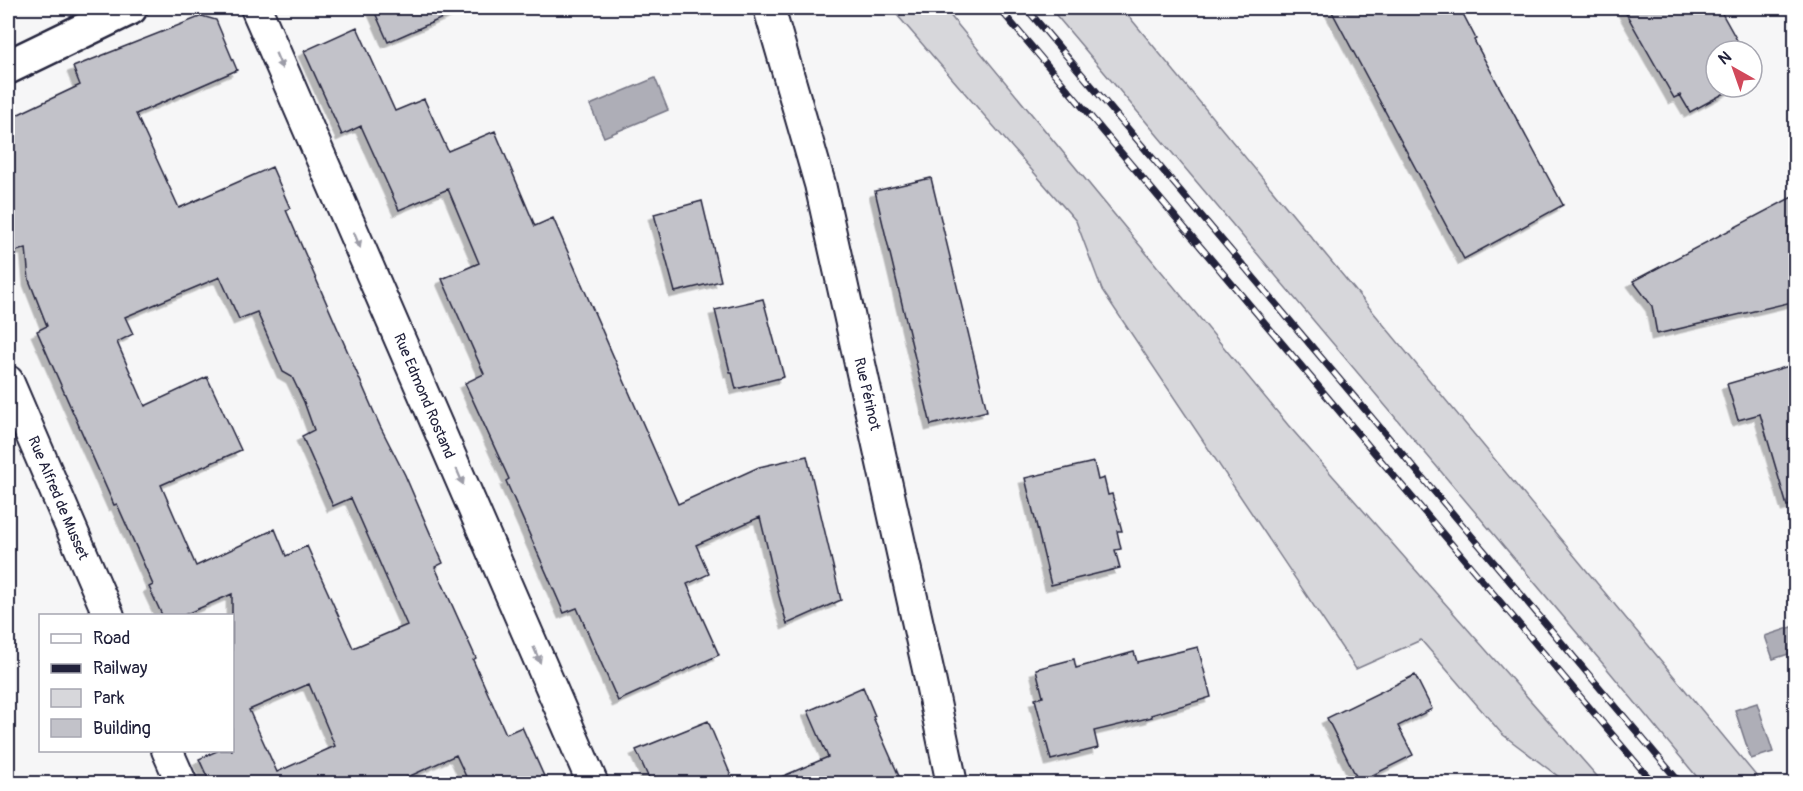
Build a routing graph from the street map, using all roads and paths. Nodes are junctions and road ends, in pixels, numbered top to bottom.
1 (130, 8) edge
2 (256, 8) edge
3 (769, 8) edge
4 (8, 67) edge
5 (8, 381) edge
6 (109, 614) edge
7 (168, 752) edge
8 (182, 783) edge
9 (593, 783) edge
10 (952, 783) edge

1 - 4 street
2 -> 9 street, Rue Edmond Rostand
3 - 10 street, Rue Périnot
5 - 6 street, Rue Alfred de Musset
7 - 8 street

